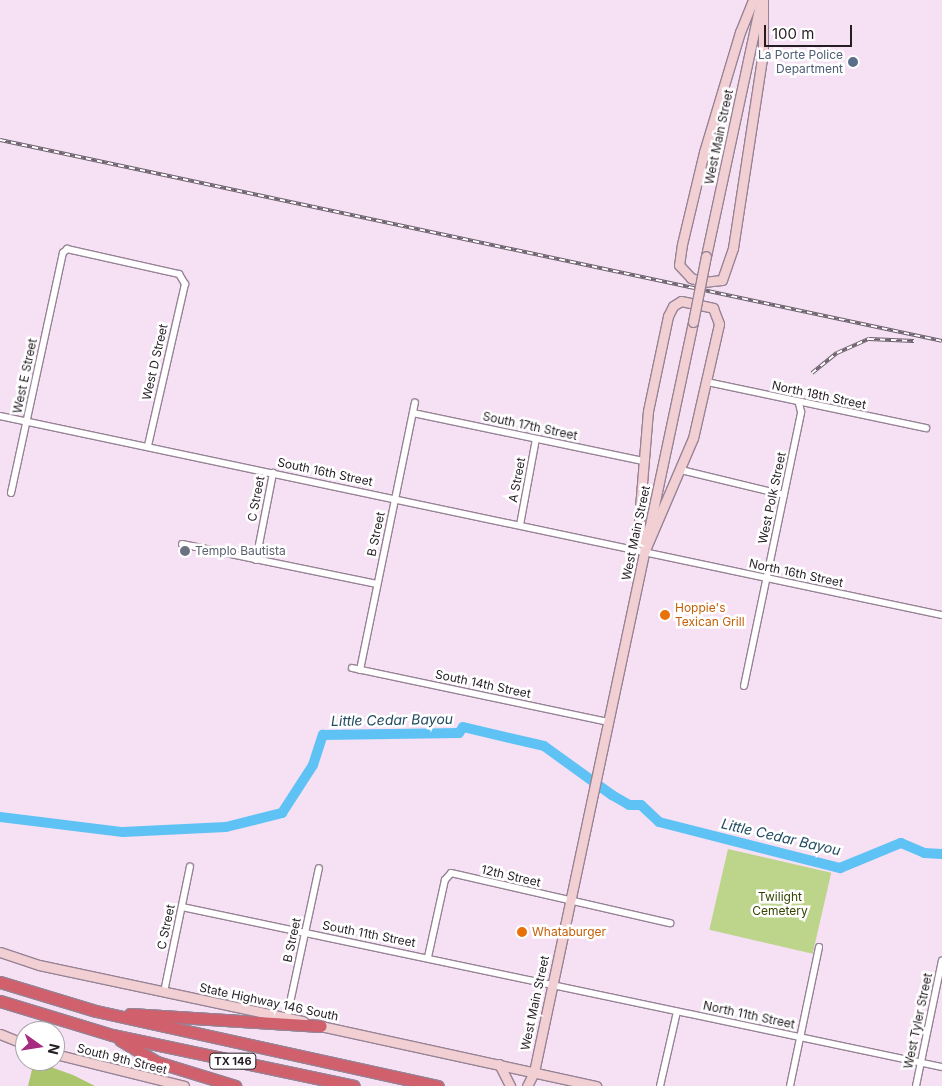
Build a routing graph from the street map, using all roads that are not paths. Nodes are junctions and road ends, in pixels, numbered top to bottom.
1 (753, 0) edge
2 (762, 0) edge
3 (185, 284) joint
4 (707, 382) junction
5 (415, 403) dead end
6 (799, 403) junction
7 (413, 413) junction
8 (0, 416) edge
9 (26, 422) junction
10 (926, 428) dead end
11 (536, 439) junction
12 (148, 446) junction
13 (643, 461) junction
14 (681, 470) junction
15 (273, 473) junction
16 (11, 493) dead end
17 (784, 495) junction
18 (396, 499) junction
19 (520, 525) junction
20 (182, 544) dead end
21 (645, 550) junction
22 (256, 560) junction
23 (767, 578) junction
24 (377, 584) junction
25 (942, 615) edge
26 (356, 669) joint
27 (744, 686) dead end
28 (608, 722) junction
29 (190, 867) dead end
30 (319, 868) dead end
31 (569, 901) junction
32 (182, 907) junction
33 (670, 923) dead end
34 (305, 933) junction
35 (819, 947) dead end
36 (0, 952) edge
37 (428, 957) junction
38 (942, 961) edge
39 (0, 982) edge
40 (552, 984) junction
41 (164, 992) junction
42 (0, 1001) edge
43 (96, 1011) junction
44 (677, 1012) junction
45 (287, 1017) junction
46 (321, 1026) junction
47 (0, 1034) edge
48 (112, 1035) junction
49 (801, 1038) junction
50 (15, 1040) edge
51 (65, 1056) edge
52 (921, 1062) junction
53 (499, 1064) junction
54 (942, 1067) edge
55 (534, 1072) junction
56 (568, 1080) junction
57 (184, 1086) edge
58 (235, 1086) edge
59 (354, 1086) edge
60 (438, 1086) edge
61 (510, 1086) edge
62 (527, 1086) edge
63 (536, 1086) edge
64 (558, 1086) edge
65 (596, 1086) edge
66 (660, 1086) edge
67 (790, 1086) edge
68 (916, 1086) edge

1 - 2 main road
2 - 21 main road, West Main Street, bridge
3 - 9 street, West E Street
3 - 12 street, West D Street
4 - 6 street, North 18th Street
4 - 13 main road
4 - 14 main road
5 - 7 street, B Street
6 - 10 street, North 18th Street
6 - 17 street, West Polk Street
7 - 11 street, South 17th Street
7 - 18 street, B Street
8 - 9 street, South 16th Street
9 - 12 street, South 16th Street
9 - 16 street, West E Street
11 - 13 street, South 17th Street
11 - 19 street, A Street
12 - 15 street, South 16th Street
13 - 21 main road
14 - 17 street
14 - 21 main road
15 - 18 street, South 16th Street
15 - 22 street, C Street
17 - 23 street, West Polk Street
18 - 19 street, South 16th Street
18 - 24 street, B Street
19 - 21 street, South 16th Street
20 - 22 street
21 - 23 street, North 16th Street
21 - 28 main road, West Main Street
22 - 24 street
23 - 25 street, North 16th Street
23 - 27 street, West Polk Street
24 - 26 street, B Street
26 - 28 street, South 14th Street
28 - 31 main road, West Main Street
29 - 32 street, C Street
30 - 34 street, B Street
31 - 33 street, 12th Street
31 - 37 street, 12th Street
31 - 40 main road, West Main Street
32 - 34 street, South 11th Street
32 - 41 street, C Street
34 - 37 street, South 11th Street
34 - 45 street, B Street
35 - 49 street
36 - 41 main road, State Highway 146 South
37 - 40 street, South 11th Street
38 - 52 street, West Tyler Street
39 - 43 highway, TX 146
40 - 44 street, North 11th Street
40 - 55 main road, West Main Street
41 - 45 main road, State Highway 146 South
42 - 48 highway, TX 146
43 - 46 highway
43 - 60 highway, TX 146
44 - 49 street, North 11th Street
44 - 66 street
45 - 46 main road, State Highway 146 South
46 - 53 main road, State Highway 146 South
47 - 50 main road
48 - 58 highway
48 - 59 highway, TX 146
49 - 52 street, North 11th Street
49 - 67 street
51 - 57 main road, South 9th Street
52 - 54 street, North 11th Street
52 - 68 street, West Tyler Street
53 - 55 main road, State Highway 146 South
53 - 61 main road
55 - 56 main road, State Highway 146 South
55 - 62 main road, West Main Street
55 - 63 main road, West Main Street
56 - 64 main road
56 - 65 main road, State Highway 146 South

